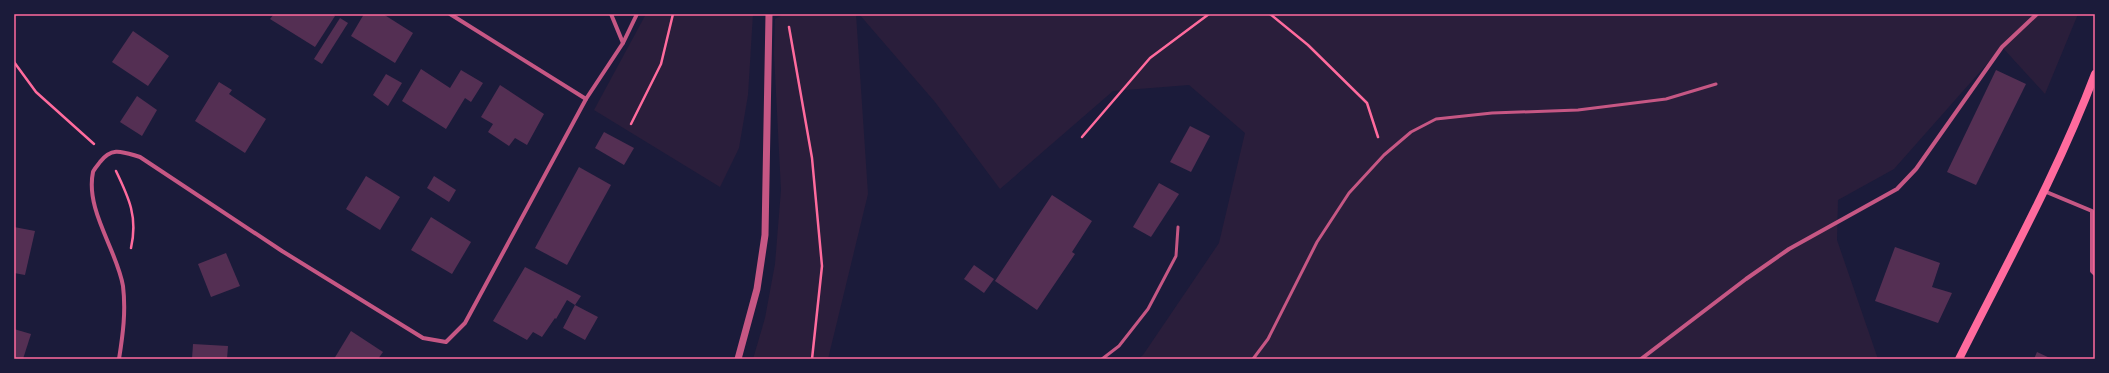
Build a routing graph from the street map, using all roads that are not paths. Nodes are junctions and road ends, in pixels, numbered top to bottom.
1 (450, 14) edge
2 (611, 14) edge
3 (637, 14) edge
4 (769, 14) edge
5 (2037, 14) edge
6 (622, 43) junction
7 (2095, 74) edge
8 (1716, 84) dead end
9 (586, 99) junction
10 (2043, 191) junction
11 (2093, 210) edge
12 (1178, 227) dead end
13 (2095, 274) edge
14 (119, 359) edge
15 (738, 359) edge
16 (1102, 359) edge
17 (1253, 359) edge
18 (1641, 359) edge
19 (1960, 359) edge

1 - 9 street
2 - 6 street
3 - 6 street
4 - 15 street
5 - 18 street
6 - 9 street
7 - 10 main road
8 - 17 lane
9 - 14 street
10 - 11 street
10 - 19 main road
11 - 13 street
12 - 16 lane

